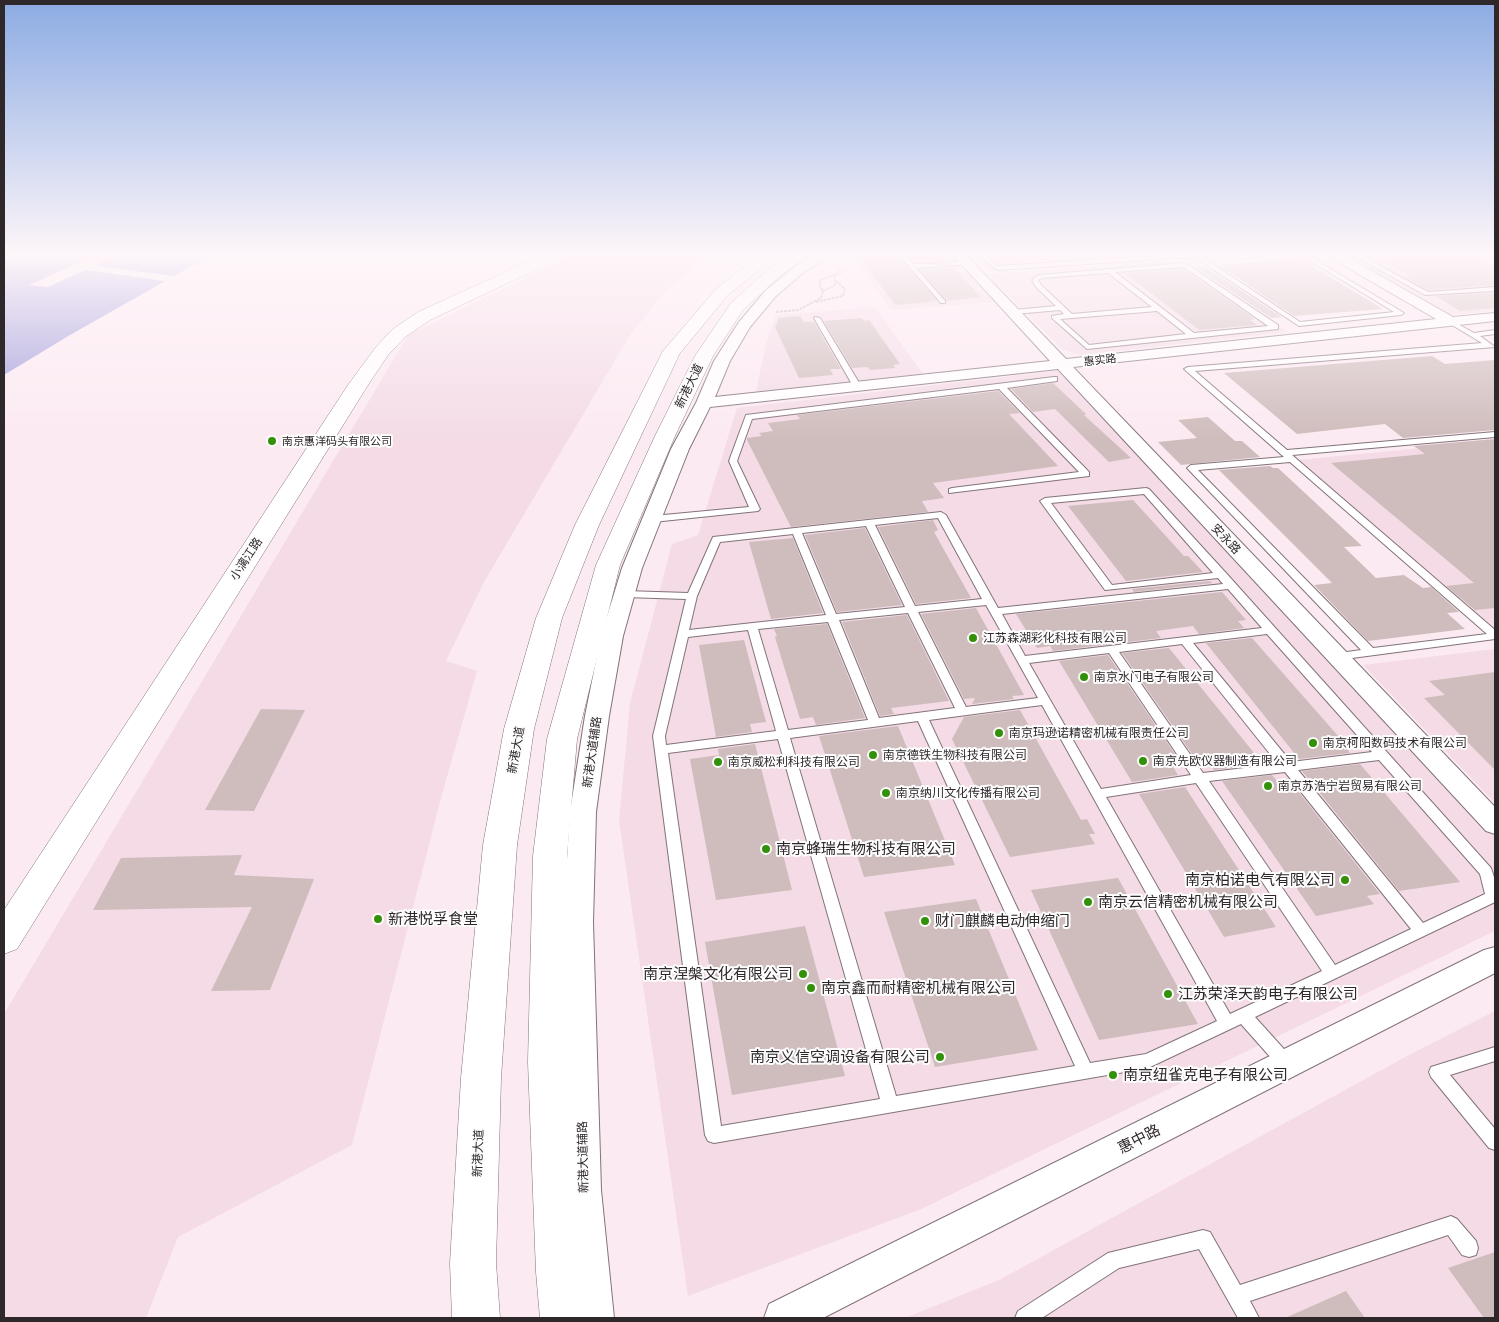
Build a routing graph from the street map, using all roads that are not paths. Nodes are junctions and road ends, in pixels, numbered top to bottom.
1 (425, 316) edge
2 (702, 316) edge
3 (731, 316) edge
4 (752, 316) edge
5 (1017, 316) edge
6 (1070, 316) joint
7 (1074, 316) edge
8 (1167, 316) edge
9 (1257, 316) edge
10 (1287, 316) edge
11 (1376, 316) edge
12 (1440, 316) edge
13 (1495, 317) edge
14 (817, 318) dead end
15 (1449, 321) junction
16 (1495, 332) edge
17 (1473, 334) junction
18 (1193, 336) junction
19 (1493, 346) edge
20 (1059, 372) junction
21 (857, 386) junction
22 (1001, 386) junction
23 (704, 402) junction
24 (1495, 434) edge
25 (1289, 456) junction
26 (952, 491) dead end
27 (652, 518) junction
28 (869, 523) junction
29 (797, 531) junction
30 (1222, 575) junction
31 (1231, 586) junction
32 (625, 594) junction
33 (692, 596) junction
34 (989, 600) junction
35 (912, 609) junction
36 (995, 612) junction
37 (832, 618) junction
38 (752, 627) junction
39 (1270, 630) junction
40 (682, 634) junction
41 (1495, 636) edge
42 (1185, 640) junction
43 (1112, 649) junction
44 (1370, 652) junction
45 (1337, 656) junction
46 (1022, 660) junction
47 (1045, 701) junction
48 (963, 712) junction
49 (922, 717) junction
50 (875, 723) junction
51 (784, 734) junction
52 (660, 750) junction
53 (1382, 755) junction
54 (1288, 767) junction
55 (1200, 778) junction
56 (1097, 794) junction
57 (1495, 824) edge
58 (1421, 931) junction
59 (4, 939) edge
60 (1495, 960) edge
61 (1332, 973) junction
62 (1244, 1016) junction
63 (1227, 1024) junction
64 (1495, 1054) edge
65 (1288, 1064) junction
66 (1086, 1072) junction
67 (890, 1105) junction
68 (1495, 1142) edge
69 (1469, 1248) dead end
70 (1236, 1296) junction
71 (476, 1318) edge
72 (564, 1318) edge
73 (595, 1318) edge
74 (784, 1318) edge
75 (1025, 1318) edge
76 (1249, 1318) edge

1 - 59 main road, 小漓江路
2 - 71 main road, 新港大道
3 - 72 main road, 新港大道
4 - 23 street, 新港大道辅路
5 - 20 street, 安永路
6 - 7 lane
6 - 18 lane
8 - 18 lane
9 - 18 lane
10 - 11 lane
12 - 15 street
13 - 15 street, 惠实路
14 - 21 lane
15 - 17 lane
15 - 20 street, 惠实路
16 - 17 lane
17 - 19 lane
19 - 25 lane
20 - 21 street, 惠实路
20 - 22 lane
20 - 45 street, 安永路
21 - 23 street, 惠实路
22 - 26 lane
22 - 27 lane
23 - 27 street, 新港大道辅路
24 - 25 lane
25 - 41 lane
25 - 44 lane
27 - 32 street, 新港大道辅路
28 - 29 lane
28 - 34 lane
28 - 35 lane
29 - 33 lane
29 - 37 lane
30 - 30 lane
30 - 31 lane
31 - 36 lane
31 - 39 lane
32 - 33 lane
32 - 73 street, 新港大道辅路
33 - 40 lane
34 - 35 lane
34 - 36 lane
35 - 37 lane
35 - 48 lane
36 - 46 lane
37 - 38 lane
37 - 50 lane
38 - 40 lane
38 - 51 lane
39 - 42 lane
39 - 53 lane
40 - 52 lane
41 - 44 lane
42 - 43 lane
42 - 54 lane
43 - 46 lane
43 - 55 lane
44 - 45 lane
45 - 57 street, 安永路
46 - 47 lane
47 - 48 lane
47 - 56 lane
48 - 49 lane
49 - 50 lane
49 - 66 lane
50 - 51 lane
51 - 52 lane
51 - 67 lane
52 - 67 lane
53 - 54 lane
53 - 58 lane
54 - 55 lane
54 - 58 lane
55 - 56 lane
55 - 61 lane
56 - 63 lane
58 - 61 lane
60 - 65 street, 惠中路
61 - 62 lane
62 - 63 lane
62 - 65 lane
63 - 66 lane
64 - 68 lane
65 - 74 street, 惠中路
66 - 67 lane
69 - 70 lane
70 - 75 lane
70 - 76 lane

